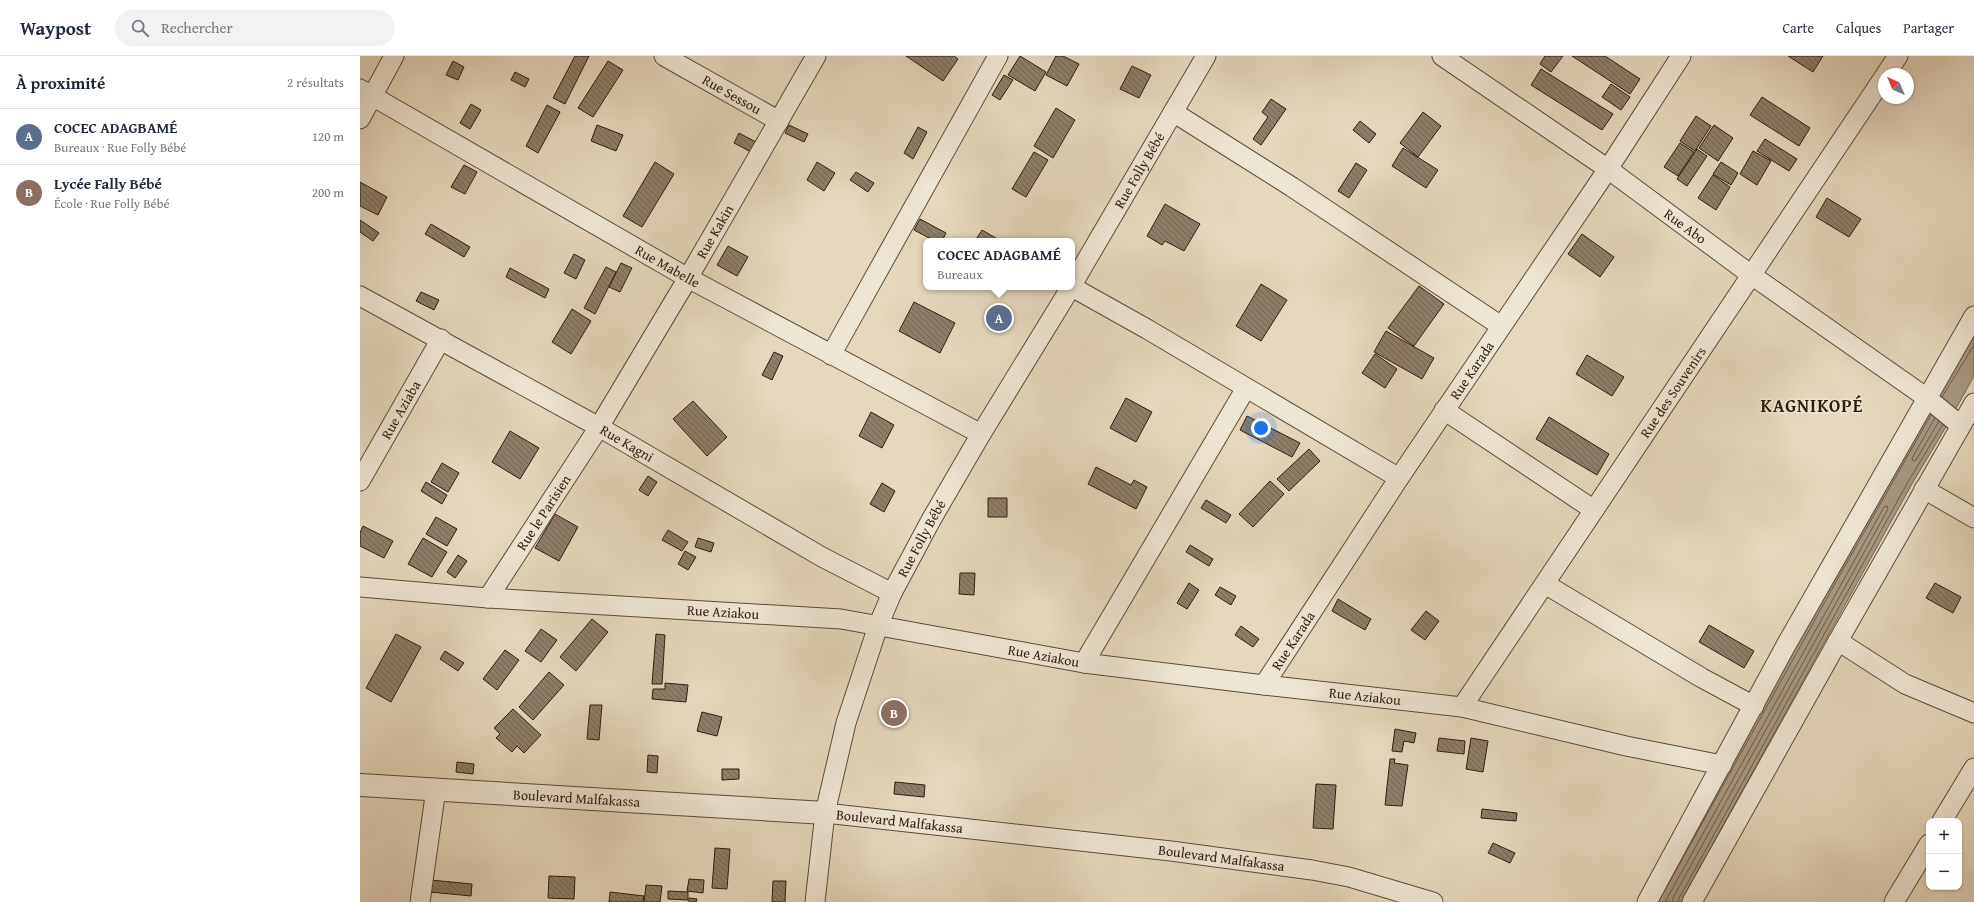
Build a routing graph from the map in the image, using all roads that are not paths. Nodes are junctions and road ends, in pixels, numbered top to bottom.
1 (394, 56) edge
2 (664, 56) edge
3 (816, 56) edge
4 (998, 56) edge
5 (1206, 56) edge
6 (1442, 56) edge
7 (1680, 56) edge
8 (1898, 56) edge
9 (1890, 68) edge
10 (1878, 86) edge
11 (367, 93) edge
12 (1173, 112) junction
13 (360, 119) edge
14 (779, 121) junction
15 (1608, 169) junction
16 (1750, 274) junction
17 (688, 278) junction
18 (1075, 281) edge
19 (1075, 288) edge
20 (1070, 290) edge
21 (360, 296) edge
22 (1974, 316) edge
23 (1501, 326) junction
24 (441, 340) junction
25 (831, 355) junction
26 (1246, 388) junction
27 (1927, 398) junction
28 (1974, 403) edge
29 (1444, 410) junction
30 (1960, 425) junction
31 (599, 427) junction
32 (981, 434) junction
33 (1399, 478) junction
34 (360, 481) edge
35 (1924, 489) junction
36 (1594, 510) junction
37 (1974, 518) edge
38 (1545, 584) junction
39 (360, 587) edge
40 (892, 593) junction
41 (488, 598) junction
42 (878, 626) junction
43 (1838, 641) junction
44 (1084, 663) junction
45 (1264, 685) junction
46 (1462, 706) junction
47 (1754, 706) junction
48 (1974, 713) edge
49 (1722, 765) junction
50 (1974, 768) edge
51 (360, 785) edge
52 (436, 789) junction
53 (825, 813) junction
54 (1944, 818) edge
55 (1926, 849) edge
56 (420, 902) edge
57 (815, 902) edge
58 (1432, 902) edge
59 (1646, 902) edge
60 (1692, 902) edge
61 (1894, 902) edge

1 - 11 street
2 - 14 street, Rue Sessou
3 - 14 street, Rue Kakin
4 - 25 street
5 - 12 street, Rue Folly Bébé
6 - 15 street, Rue Abo
7 - 15 street, Rue Karada
8 - 9 street
10 - 16 street, Rue des Souvenirs
11 - 13 street
11 - 17 street, Rue Mabelle
12 - 18 street, Rue Folly Bébé
12 - 23 street
14 - 17 street, Rue Kakin
15 - 16 street, Rue Abo
15 - 23 street, Rue Karada
16 - 27 street, Rue Abo
16 - 36 street, Rue des Souvenirs
17 - 25 street, Rue Mabelle
17 - 31 street, Rue Kakin
19 - 26 street
20 - 32 street, Rue Folly Bébé
21 - 24 street, Rue Kagni
22 - 27 street
23 - 29 street, Rue Karada
24 - 31 street, Rue Kagni
24 - 34 street, Rue Aziaba
25 - 32 street, Rue Mabelle
26 - 33 street
26 - 44 street
27 - 30 street, Rue Abo
27 - 47 street
28 - 30 street
29 - 33 street, Rue Karada
29 - 36 street
30 - 35 street
31 - 40 street, Rue Kagni
31 - 41 street, Rue le Parisien
32 - 40 street, Rue Folly Bébé
33 - 45 street, Rue Karada
35 - 37 street
35 - 43 street
36 - 38 street, Rue des Souvenirs
38 - 46 street, Rue des Souvenirs
38 - 47 street
39 - 41 street, Rue Aziakou
40 - 42 street, Rue Folly Bébé
41 - 42 street, Rue Aziakou
42 - 44 street, Rue Aziakou
42 - 53 street, Rue Folly Bébé
43 - 48 street
43 - 60 street
44 - 45 street, Rue Aziakou
45 - 46 street, Rue Aziakou
46 - 49 street, Rue Aziakou
47 - 49 street
49 - 59 street
50 - 54 street
51 - 52 street, Boulevard Malfakassa
52 - 53 street, Boulevard Malfakassa
52 - 56 street
53 - 57 street, Rue Folly Bébé
53 - 58 street, Boulevard Malfakassa
55 - 61 street

